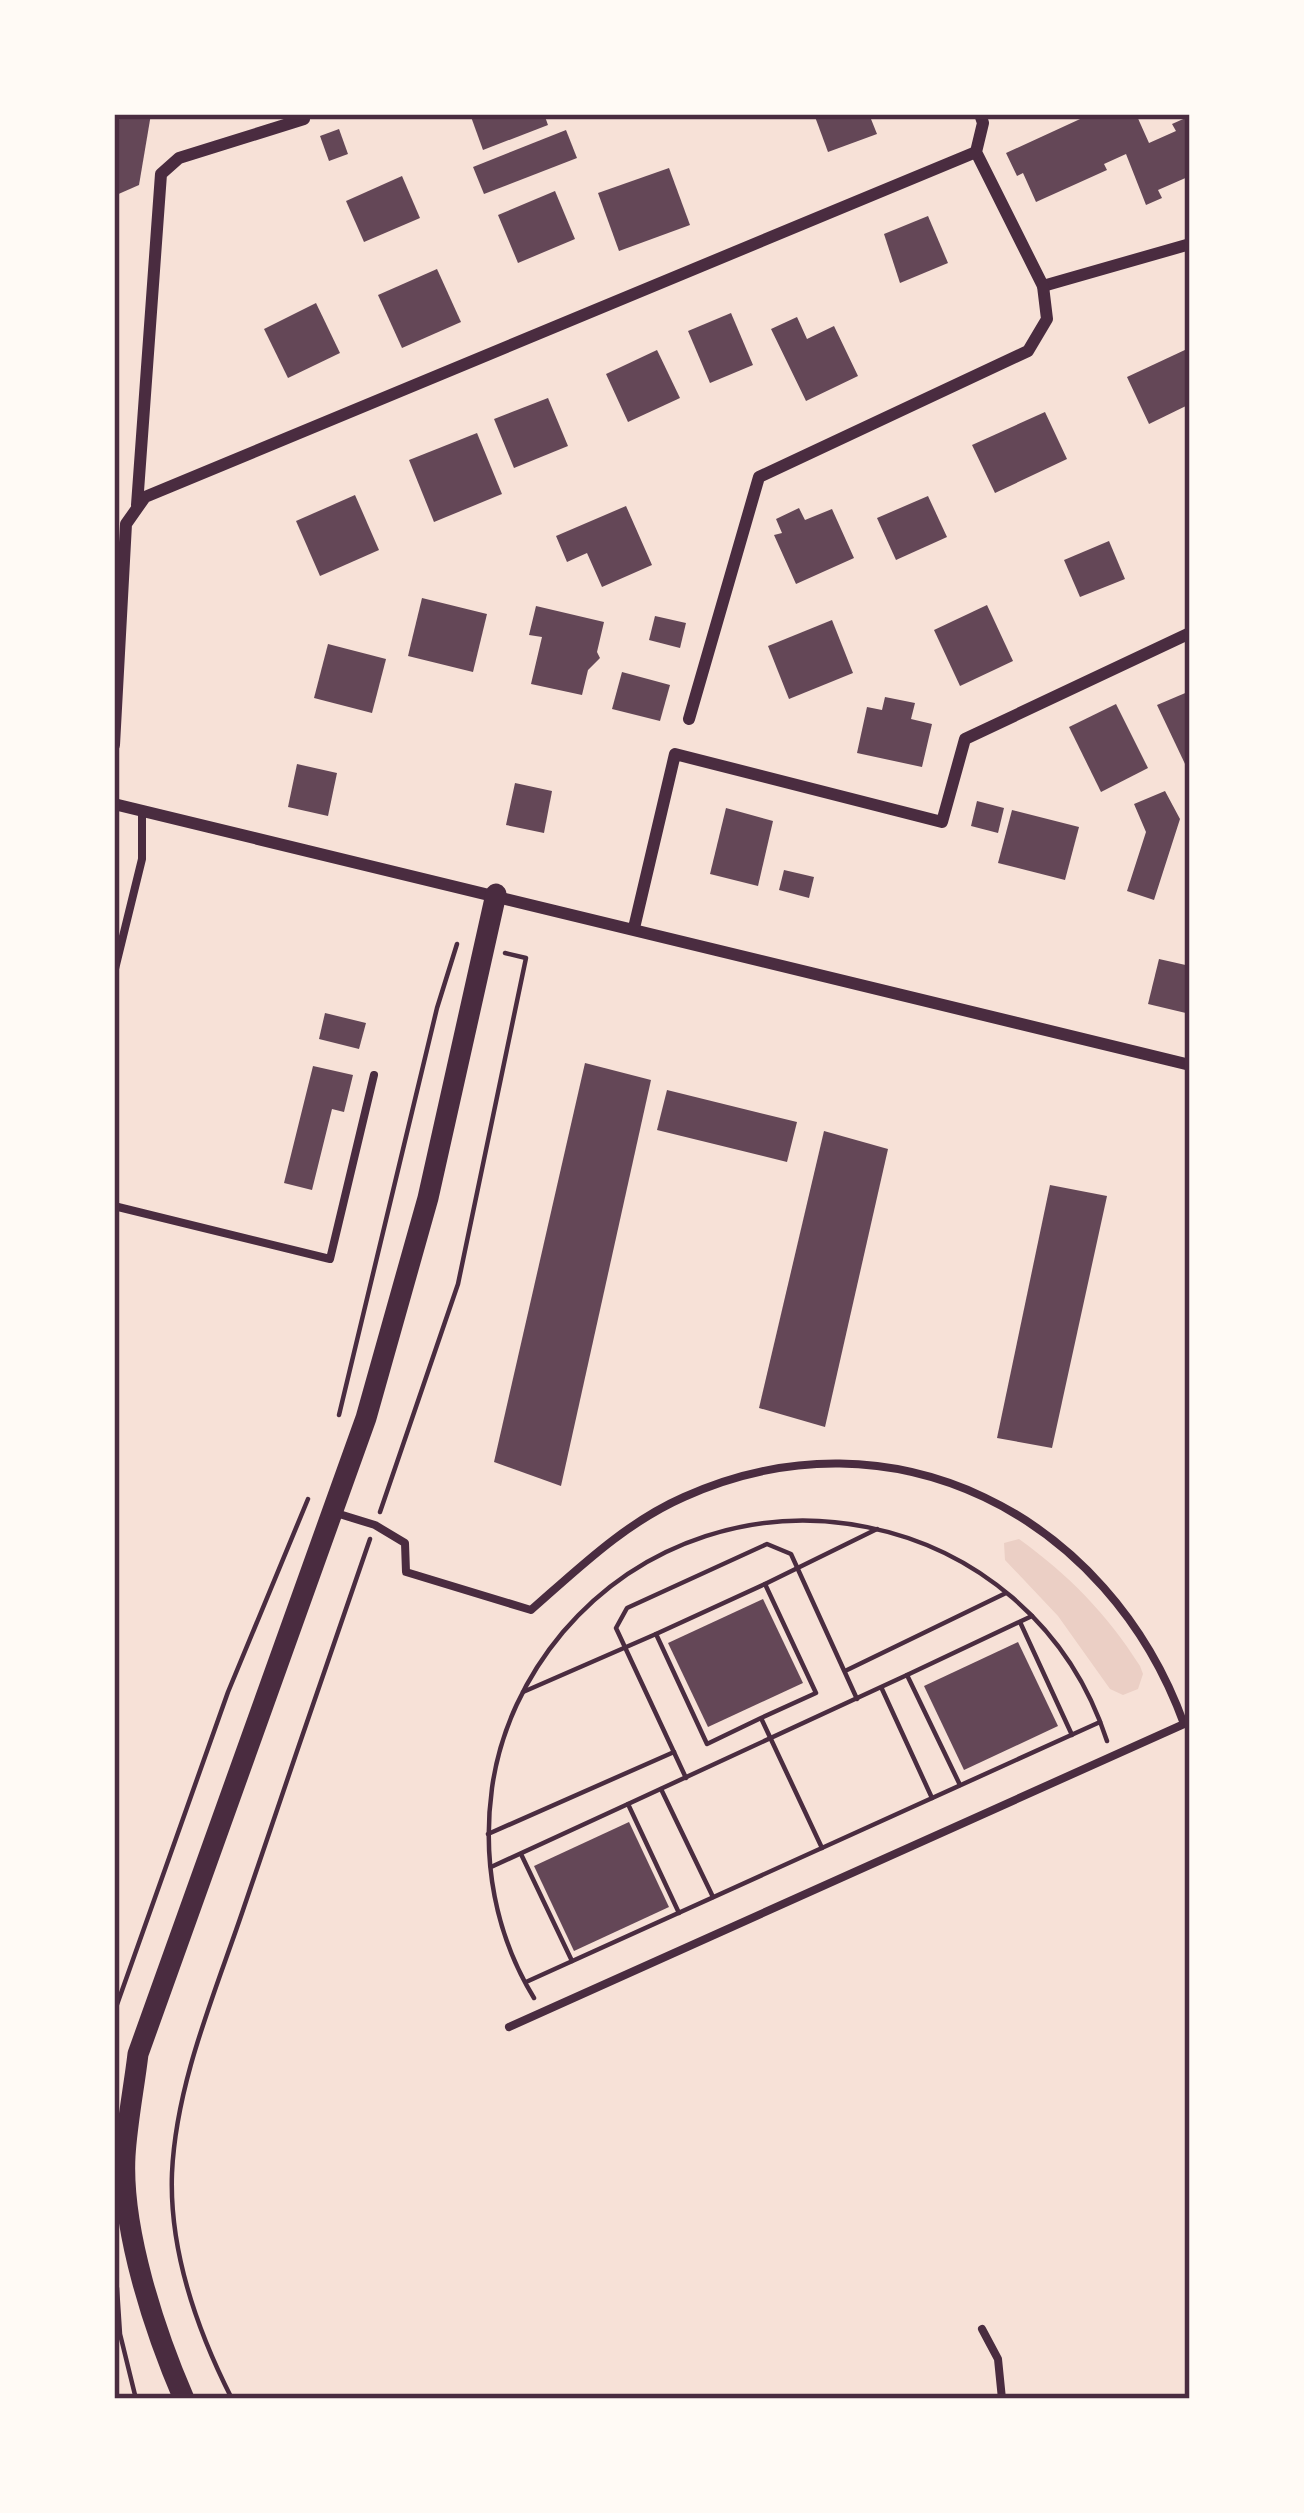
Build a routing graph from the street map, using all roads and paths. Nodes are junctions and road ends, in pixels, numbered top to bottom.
1 (980, 114) edge
2 (304, 119) dead end
3 (976, 152) junction
4 (1190, 244) edge
5 (1043, 286) junction
6 (136, 505) junction
7 (1190, 633) edge
8 (689, 719) dead end
9 (114, 745) edge
10 (114, 804) edge
11 (142, 810) junction
12 (496, 894) junction
13 (634, 928) junction
14 (457, 944) dead end
15 (499, 952) dead end
16 (114, 973) edge
17 (1190, 1064) edge
18 (374, 1075) dead end
19 (114, 1206) edge
20 (339, 1415) dead end
21 (310, 1496) dead end
22 (333, 1512) junction
23 (375, 1525) junction
24 (877, 1529) junction
25 (798, 1568) junction
26 (765, 1584) junction
27 (1006, 1593) junction
28 (1032, 1616) junction
29 (1020, 1622) junction
30 (656, 1634) junction
31 (625, 1647) junction
32 (844, 1671) junction
33 (907, 1675) junction
34 (881, 1688) junction
35 (523, 1692) junction
36 (857, 1699) junction
37 (761, 1718) junction
38 (1100, 1722) junction
39 (1072, 1735) junction
40 (771, 1738) junction
41 (674, 1752) junction
42 (1112, 1757) junction
43 (686, 1778) junction
44 (960, 1785) junction
45 (662, 1789) junction
46 (932, 1798) junction
47 (628, 1804) junction
48 (488, 1834) junction
49 (822, 1848) junction
50 (521, 1854) junction
51 (490, 1868) junction
52 (713, 1897) junction
53 (679, 1913) junction
54 (572, 1961) junction
55 (524, 1983) junction
56 (114, 2013) edge
57 (543, 2013) junction
58 (509, 2027) dead end
59 (116, 2277) edge
60 (982, 2329) dead end
61 (136, 2399) edge
62 (184, 2399) edge
63 (232, 2399) edge
64 (1002, 2399) edge

1 - 3 street
2 - 6 street
3 - 5 street
3 - 6 street
4 - 5 street
5 - 8 street
6 - 9 street
7 - 13 street
10 - 11 street
11 - 12 street
11 - 16 lane
12 - 13 street
12 - 22 street
13 - 17 street
14 - 20 path
15 - 23 path
18 - 19 lane
21 - 56 path
22 - 23 lane
22 - 62 street
23 - 42 lane
23 - 63 path
24 - 25 path
24 - 27 path
24 - 35 path
25 - 26 path
25 - 31 path
25 - 32 path
26 - 30 path
26 - 37 path
27 - 28 path
27 - 32 path
28 - 29 path
28 - 38 path
29 - 33 path
29 - 39 path
30 - 31 path
30 - 37 path
31 - 35 path
31 - 41 path
32 - 36 path
33 - 34 path
33 - 44 path
34 - 36 path
34 - 46 path
35 - 48 path
36 - 40 path
37 - 40 path
38 - 39 path
38 - 42 path
39 - 44 path
40 - 43 path
40 - 49 path
41 - 43 path
41 - 48 path
42 - 57 lane
43 - 45 path
44 - 46 path
45 - 47 path
45 - 52 path
46 - 49 path
47 - 50 path
47 - 53 path
48 - 51 path
49 - 52 path
50 - 51 path
50 - 54 path
51 - 55 path
52 - 53 path
53 - 54 path
54 - 55 path
55 - 57 path
57 - 58 lane
59 - 61 path
60 - 64 lane

